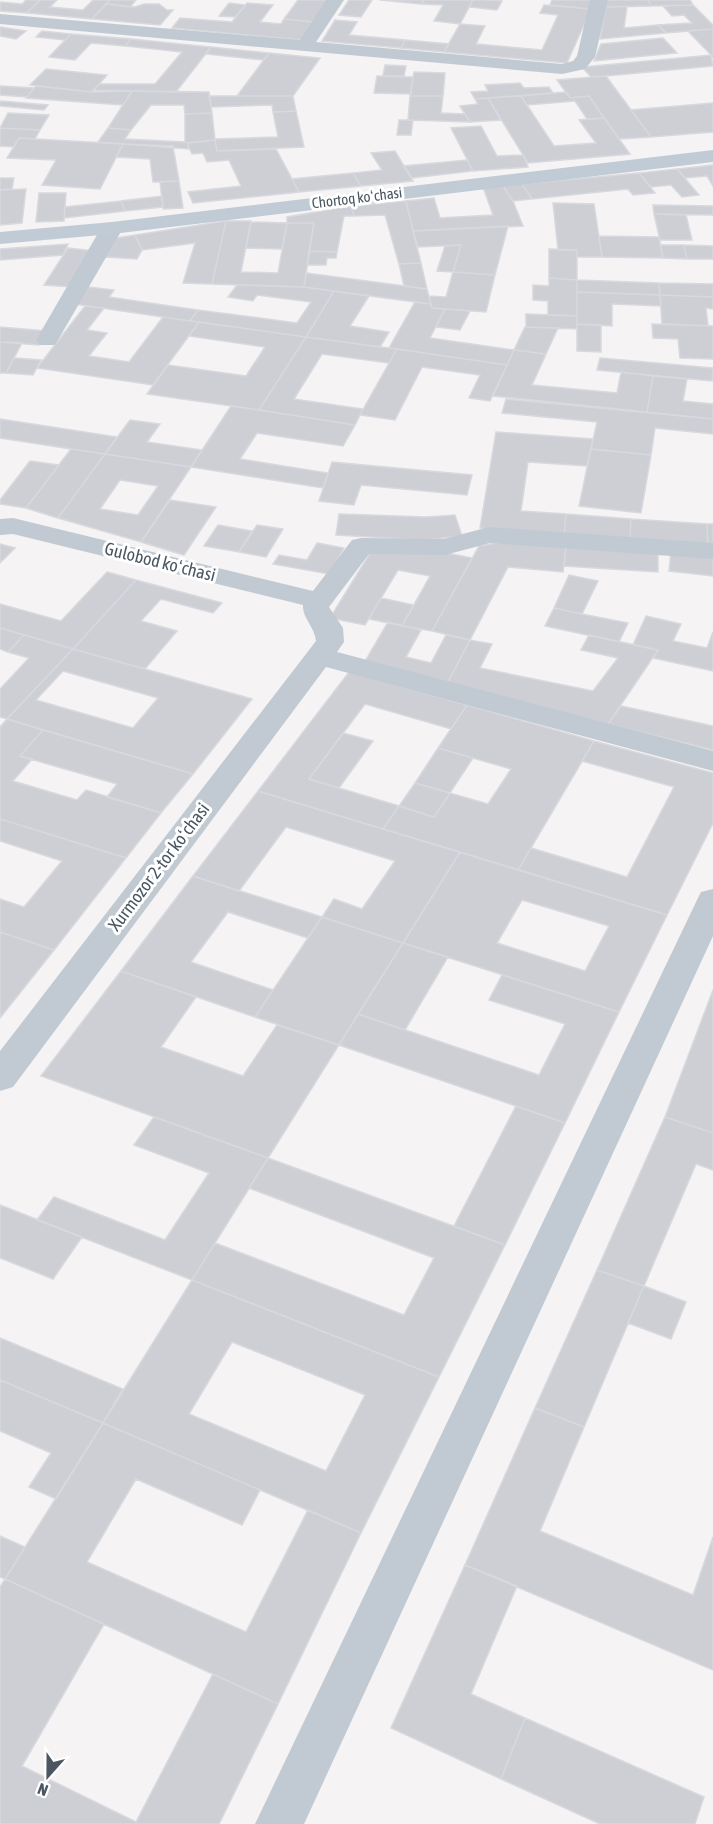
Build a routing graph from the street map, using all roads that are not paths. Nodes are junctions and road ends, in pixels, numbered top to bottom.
1 (335, 0) edge
2 (599, 0) edge
3 (0, 19) edge
4 (304, 47) junction
5 (713, 156) edge
6 (112, 228) junction
7 (0, 238) edge
8 (47, 340) dead end
9 (0, 527) edge
10 (713, 551) edge
11 (320, 601) junction
12 (318, 656) junction
13 (713, 761) edge
14 (713, 900) edge
15 (0, 1077) edge
16 (279, 1824) edge

1 - 4 street
2 - 4 street
3 - 4 street
5 - 6 main road, Chortoq koʻchasi
6 - 7 main road, Chortoq koʻchasi
6 - 8 street
9 - 11 street, Gulobod koʻchasi
10 - 11 street
11 - 12 street, Xurmozor 2-tor koʻchasi
12 - 13 street
12 - 15 street, Xurmozor 2-tor koʻchasi
14 - 16 street

